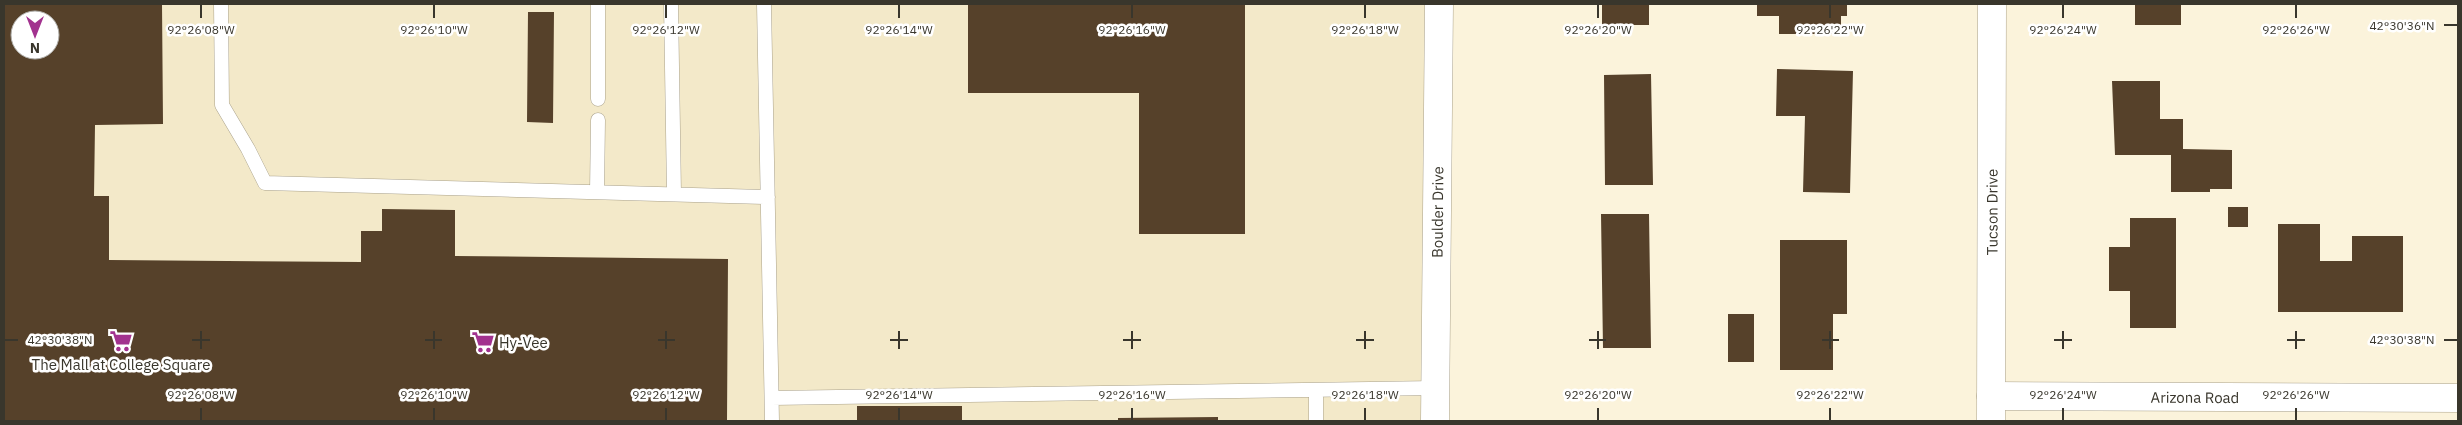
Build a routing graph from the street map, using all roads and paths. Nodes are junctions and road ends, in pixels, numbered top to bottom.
1 (221, 4) edge
2 (598, 4) edge
3 (671, 4) edge
4 (764, 4) edge
5 (1439, 4) edge
6 (1992, 4) edge
7 (598, 99) dead end
8 (598, 120) dead end
9 (597, 192) junction
10 (674, 194) junction
11 (768, 197) junction
12 (1435, 388) junction
13 (1316, 391) junction
14 (772, 398) junction
15 (2458, 398) edge
16 (1991, 408) edge
17 (772, 421) edge
18 (1316, 421) edge
19 (1435, 421) edge

1 - 9 lane
2 - 7 lane
3 - 10 lane
4 - 11 lane
5 - 12 street, Boulder Drive
6 - 16 street, Tucson Drive
8 - 9 lane
9 - 10 lane
10 - 11 lane
11 - 14 lane
12 - 13 lane
12 - 19 street, Boulder Drive
13 - 14 lane
13 - 18 lane
14 - 17 lane
15 - 16 street, Arizona Road

